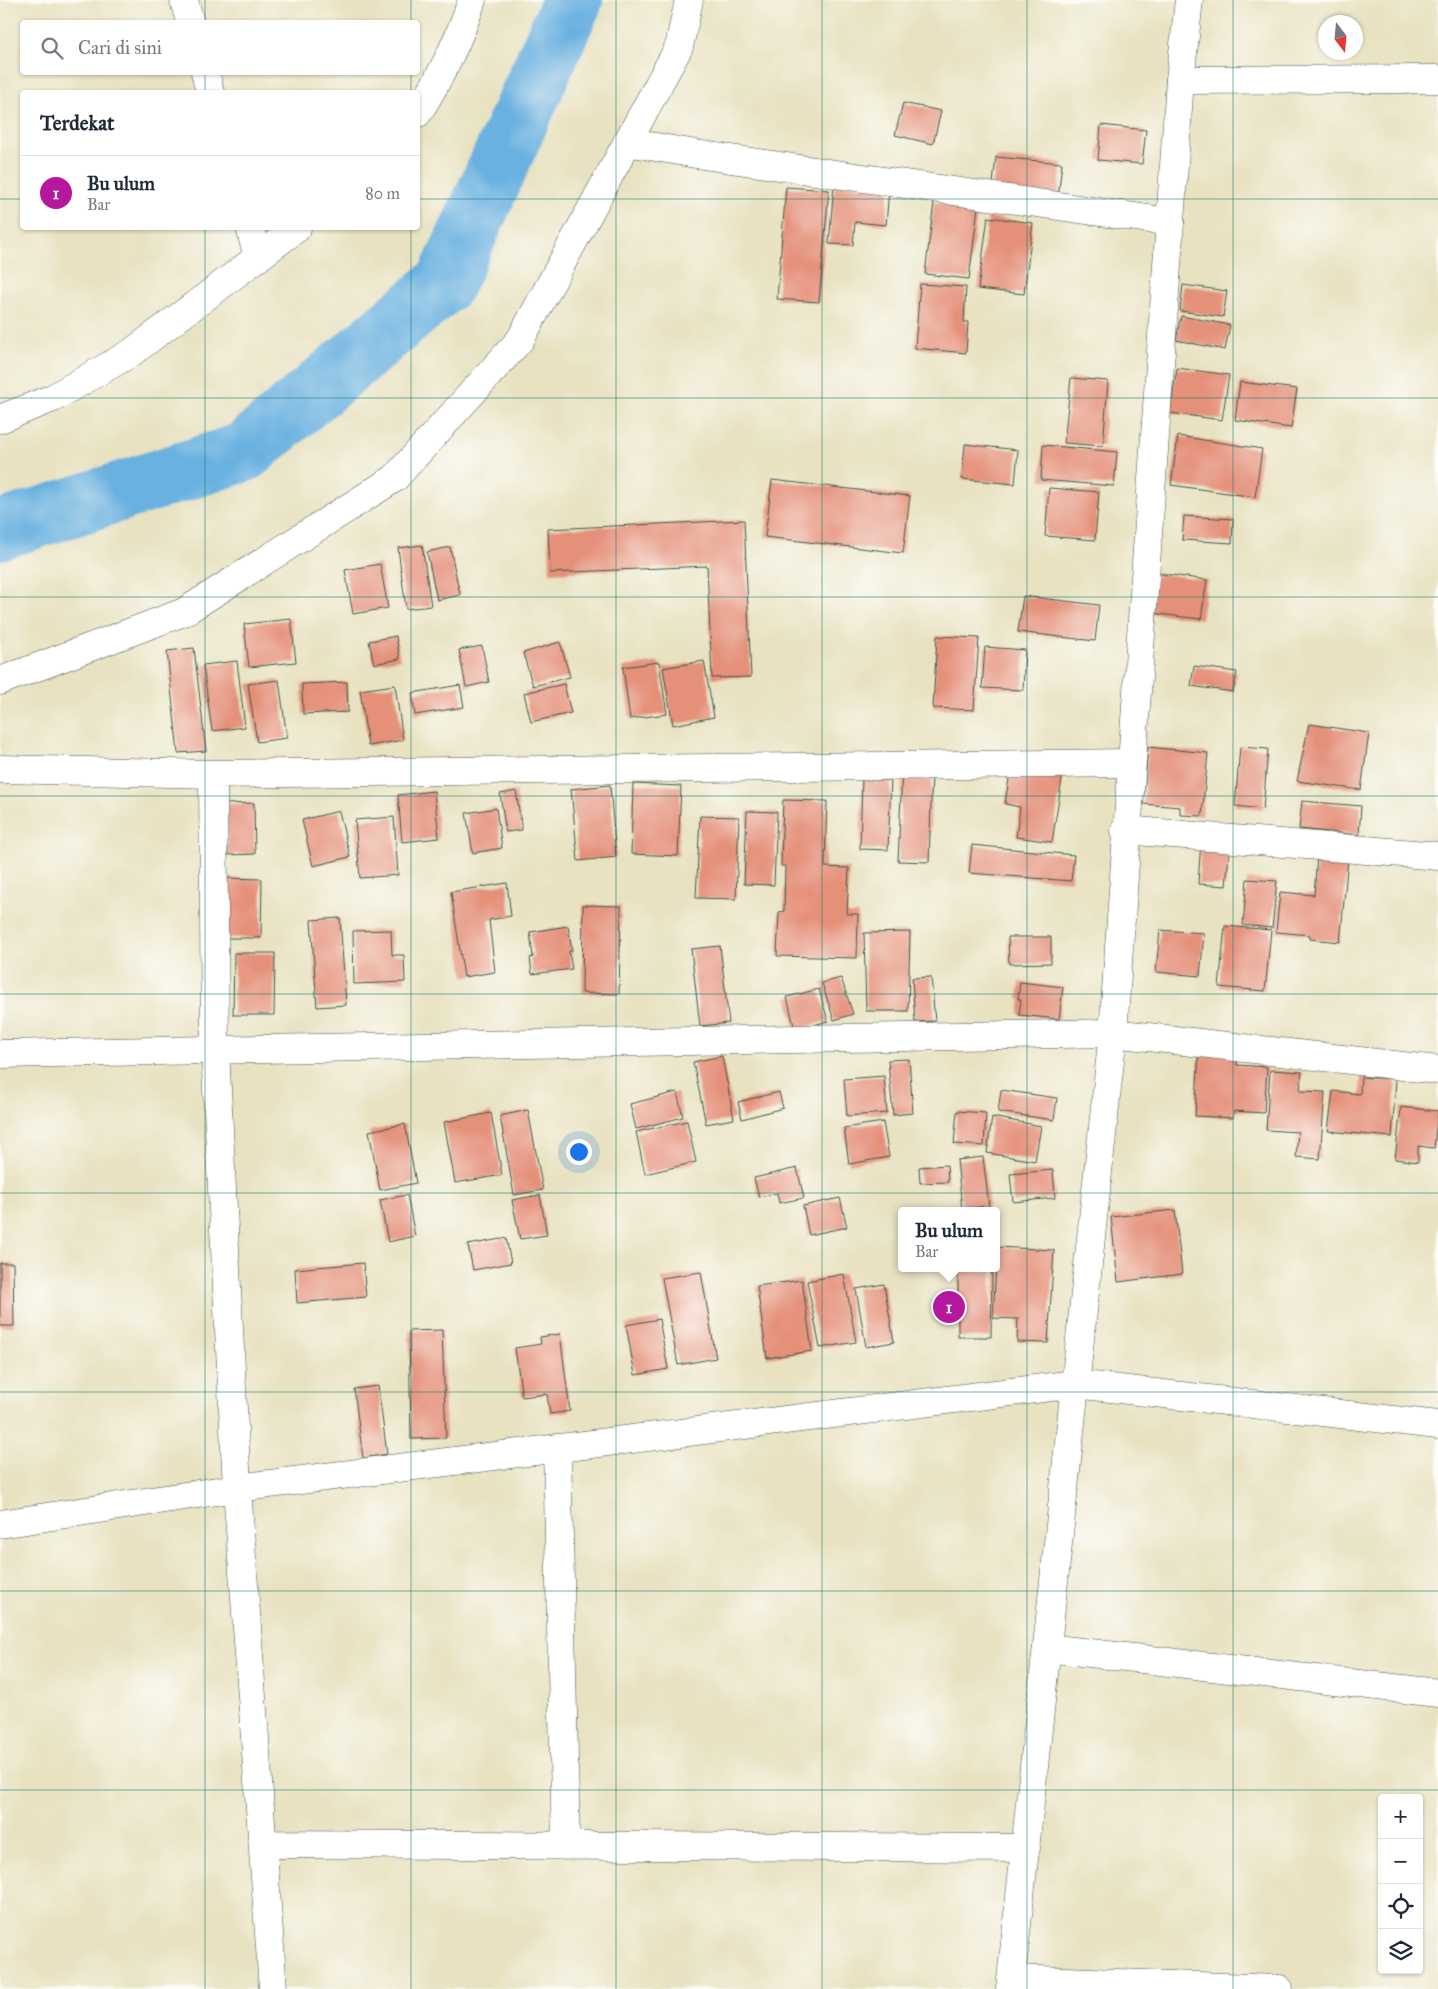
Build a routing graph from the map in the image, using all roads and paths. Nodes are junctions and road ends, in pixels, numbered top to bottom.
1 (184, 0) edge
2 (472, 0) edge
3 (689, 0) edge
4 (1189, 0) edge
5 (189, 20) edge
6 (206, 75) edge
7 (1438, 79) edge
8 (1180, 80) junction
9 (210, 90) edge
10 (420, 110) edge
11 (627, 142) junction
12 (1170, 222) junction
13 (251, 230) edge
14 (294, 230) edge
15 (258, 258) junction
16 (0, 419) edge
17 (0, 681) edge
18 (1130, 763) junction
19 (0, 769) edge
20 (213, 774) junction
21 (1126, 830) junction
22 (1438, 856) edge
23 (1112, 1033) junction
24 (215, 1049) junction
25 (0, 1054) edge
26 (1438, 1070) edge
27 (1075, 1384) junction
28 (1438, 1425) edge
29 (556, 1448) junction
30 (237, 1488) junction
31 (0, 1524) edge
32 (1047, 1648) junction
33 (1438, 1693) edge
34 (264, 1844) junction
35 (566, 1846) junction
36 (1026, 1848) junction
37 (1011, 1984) edge
38 (274, 1989) edge
39 (1279, 1989) edge

1 - 5 street
2 - 10 street
3 - 11 street
4 - 8 street
6 - 9 street
7 - 8 street
8 - 12 street
11 - 12 street
11 - 17 street
12 - 18 street
13 - 15 street
14 - 15 street
15 - 16 street
18 - 20 street
18 - 21 street
19 - 20 street
20 - 24 street
21 - 22 street
21 - 23 street
23 - 24 street
23 - 26 street
23 - 27 street
24 - 25 street
24 - 30 street
27 - 28 street
27 - 29 street
27 - 32 street
29 - 30 street
29 - 35 street
30 - 31 street
30 - 34 street
32 - 33 street
32 - 36 street
34 - 35 street
34 - 38 street
35 - 36 street
36 - 37 street
37 - 39 street

